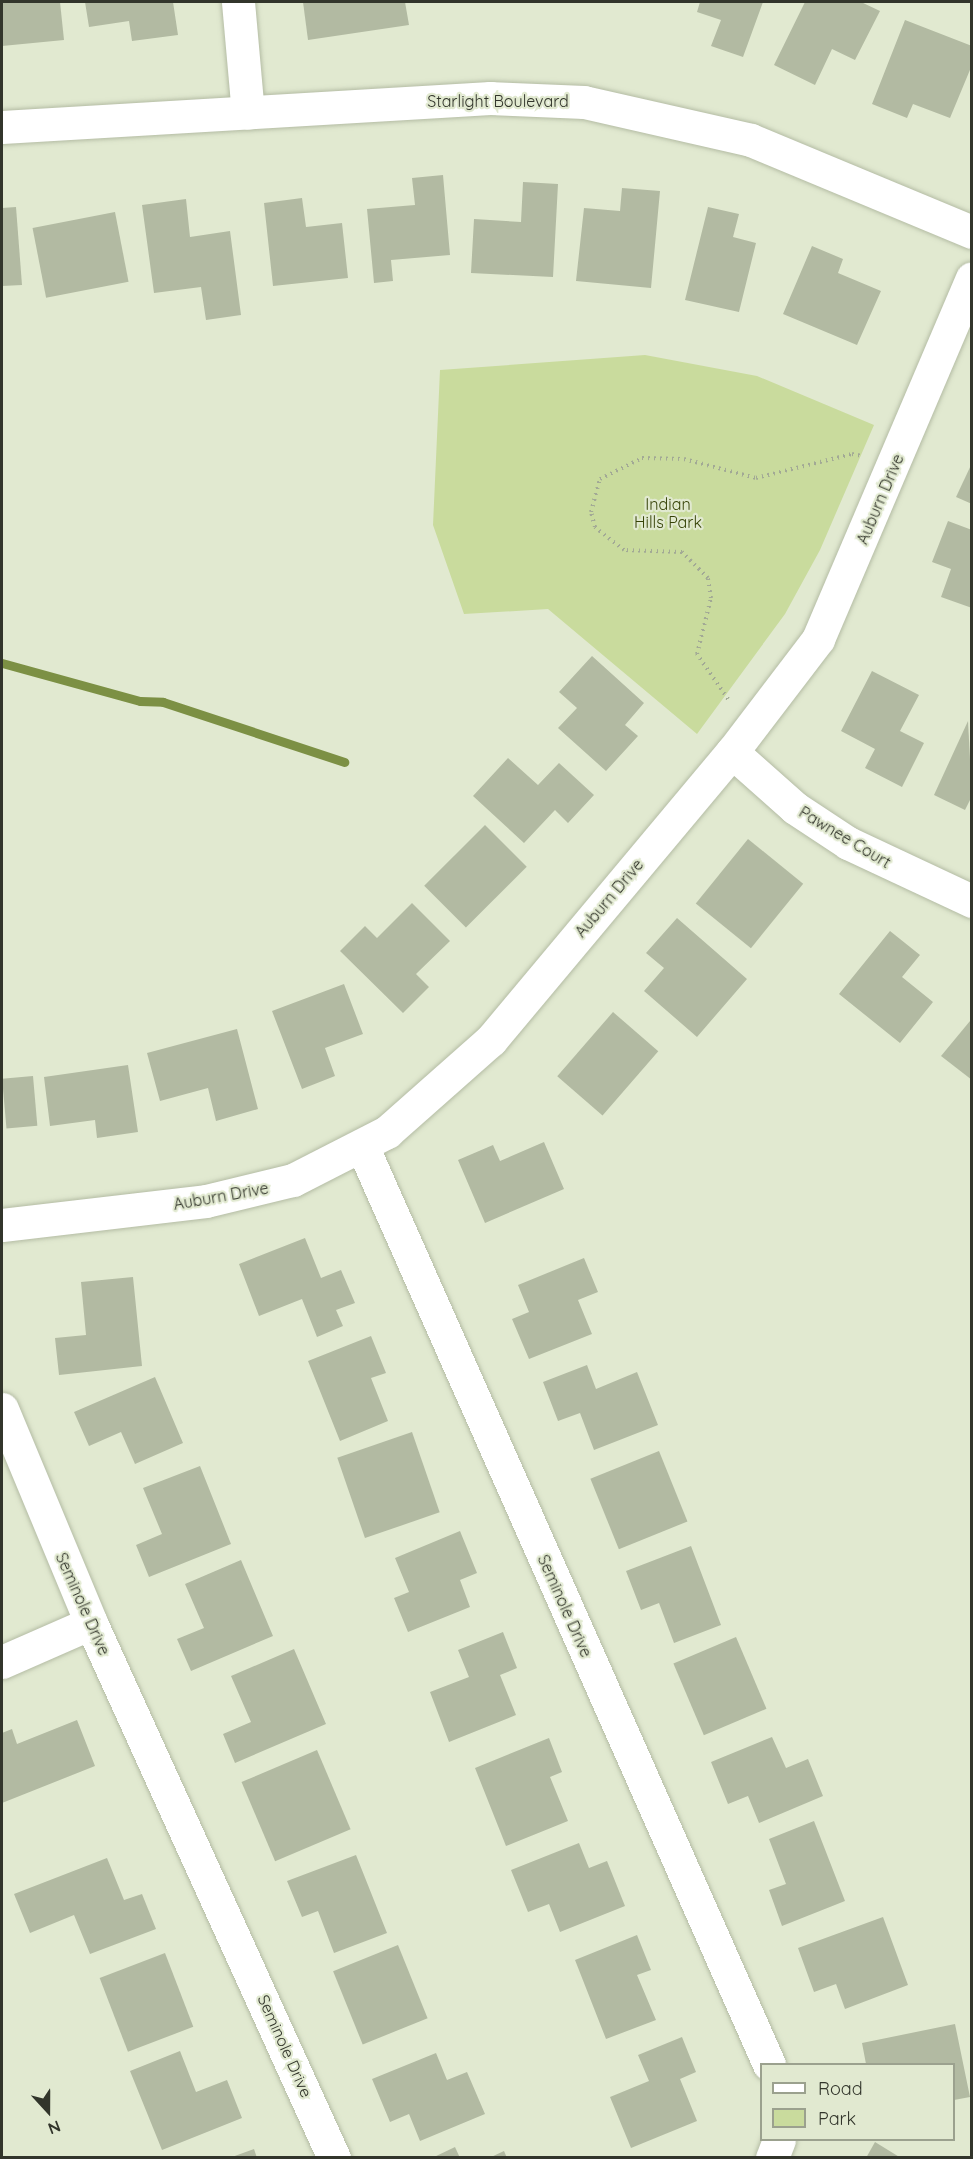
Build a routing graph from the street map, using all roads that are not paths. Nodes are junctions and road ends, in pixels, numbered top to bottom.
1 (238, 2) edge
2 (248, 113) junction
3 (2, 127) edge
4 (972, 232) edge
5 (972, 278) edge
6 (732, 752) junction
7 (972, 900) edge
8 (363, 1148) junction
9 (2, 1225) edge
10 (2, 1409) edge
11 (91, 1623) junction
12 (2, 1662) edge
13 (769, 2063) edge
14 (778, 2141) edge
15 (334, 2157) edge
16 (772, 2157) edge

1 - 2 street
2 - 3 street, Starlight Boulevard
2 - 4 street, Starlight Boulevard
5 - 6 street, Auburn Drive
6 - 7 street, Pawnee Court
6 - 8 street, Auburn Drive
8 - 9 street, Auburn Drive
8 - 13 street, Seminole Drive
10 - 11 street, Seminole Drive
11 - 12 street
11 - 15 street, Seminole Drive
14 - 16 street

